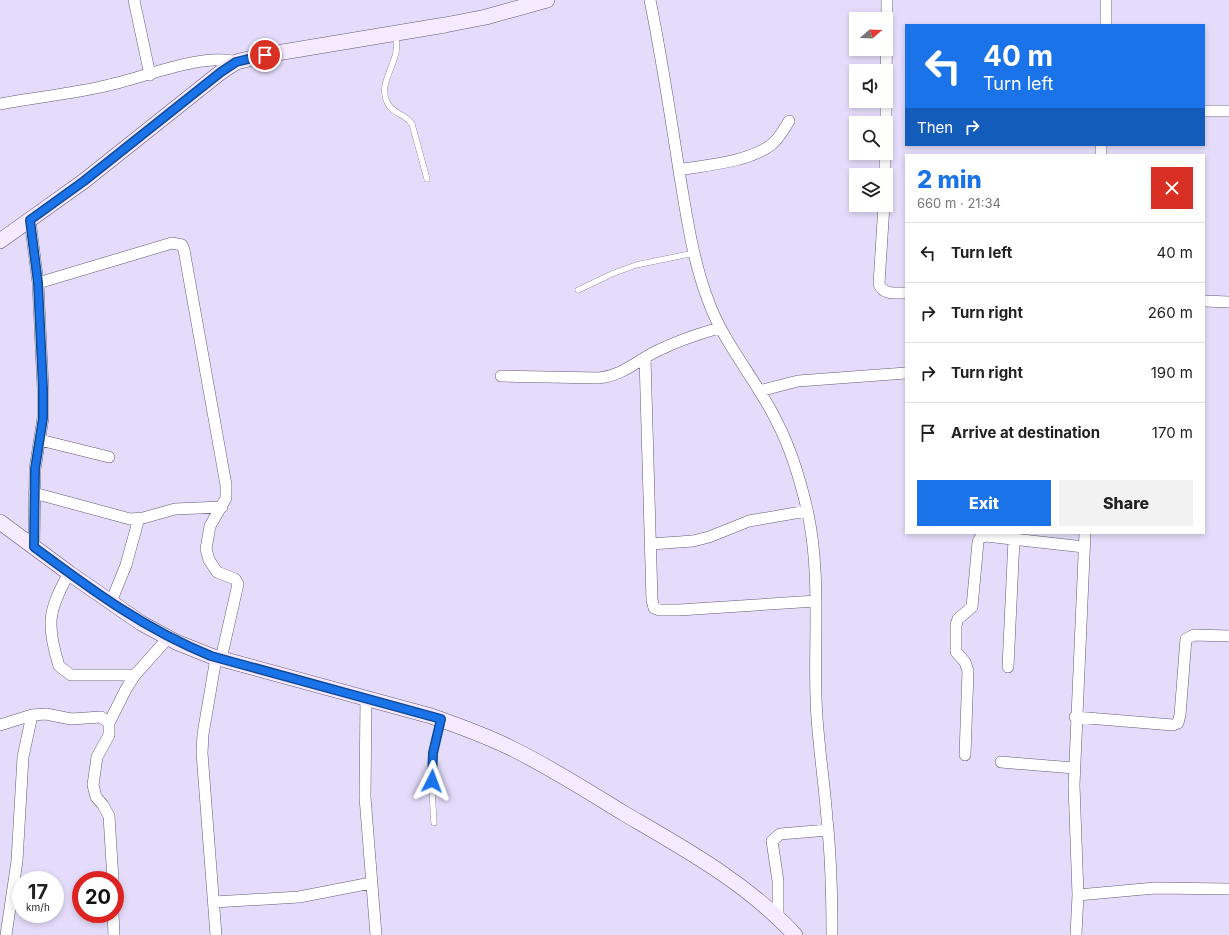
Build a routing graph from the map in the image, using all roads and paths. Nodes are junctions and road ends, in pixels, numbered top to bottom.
1 (134, 0) edge
2 (547, 0) edge
3 (650, 0) edge
4 (887, 0) edge
5 (1106, 0) edge
6 (1106, 24) edge
7 (396, 34) junction
8 (240, 61) junction
9 (886, 64) edge
10 (150, 75) junction
11 (0, 104) edge
12 (1205, 111) edge
13 (1229, 111) edge
14 (789, 121) dead end
15 (679, 170) junction
16 (428, 179) dead end
17 (884, 212) edge
18 (30, 220) junction
19 (0, 242) edge
20 (694, 253) junction
21 (38, 283) junction
22 (578, 290) dead end
23 (905, 293) edge
24 (1205, 301) edge
25 (1229, 302) edge
26 (719, 328) junction
27 (645, 358) junction
28 (905, 373) edge
29 (501, 376) dead end
30 (760, 391) junction
31 (40, 440) junction
32 (109, 456) dead end
33 (34, 493) junction
34 (222, 507) junction
35 (807, 511) junction
36 (139, 518) junction
37 (0, 522) edge
38 (1085, 534) edge
39 (1014, 539) junction
40 (651, 544) junction
41 (34, 547) junction
42 (1084, 547) junction
43 (70, 574) junction
44 (816, 601) junction
45 (111, 602) junction
46 (1229, 636) edge
47 (168, 638) junction
48 (219, 658) junction
49 (1008, 668) dead end
50 (135, 675) junction
51 (366, 698) junction
52 (32, 715) junction
53 (1075, 717) junction
54 (441, 719) junction
55 (109, 723) junction
56 (0, 725) edge
57 (965, 754) dead end
58 (1001, 762) dead end
59 (1074, 768) junction
60 (434, 823) dead end
61 (828, 830) junction
62 (112, 871) edge
63 (371, 883) junction
64 (1229, 889) edge
65 (1078, 895) junction
66 (214, 902) junction
67 (778, 917) junction
68 (113, 923) edge
69 (6, 935) edge
70 (114, 935) edge
71 (216, 935) edge
72 (376, 935) edge
73 (794, 935) edge
74 (832, 935) edge
75 (1076, 935) edge

1 - 10 street
2 - 7 street
3 - 15 street
4 - 9 street
5 - 6 street
7 - 8 street
7 - 16 lane
8 - 10 street
8 - 18 street
10 - 11 street
12 - 13 street
14 - 15 street
15 - 20 street
17 - 23 street
18 - 19 street
18 - 21 street
20 - 22 lane
20 - 26 street
21 - 31 street
21 - 34 street
24 - 25 street
26 - 27 street
26 - 30 street
27 - 29 street
27 - 40 street
28 - 30 street
30 - 35 street
31 - 32 street
31 - 33 street
33 - 36 street
33 - 41 street
34 - 36 street
34 - 48 street
35 - 40 street
35 - 44 street
36 - 45 street
37 - 41 street
38 - 42 street
39 - 42 street
39 - 49 street
39 - 57 street
40 - 44 street
41 - 43 street
42 - 53 street
43 - 45 street
43 - 50 street
44 - 61 street
45 - 47 street
46 - 53 street
47 - 48 street
47 - 50 street
48 - 51 street
48 - 66 street
50 - 55 street
51 - 54 street
51 - 63 street
52 - 55 street
52 - 56 street
52 - 69 street
53 - 59 street
54 - 60 lane
54 - 67 street
55 - 62 street
58 - 59 street
59 - 65 street
61 - 67 street
61 - 74 street
63 - 66 street
63 - 72 street
64 - 65 street
65 - 75 street
66 - 71 street
67 - 73 street
68 - 70 street

